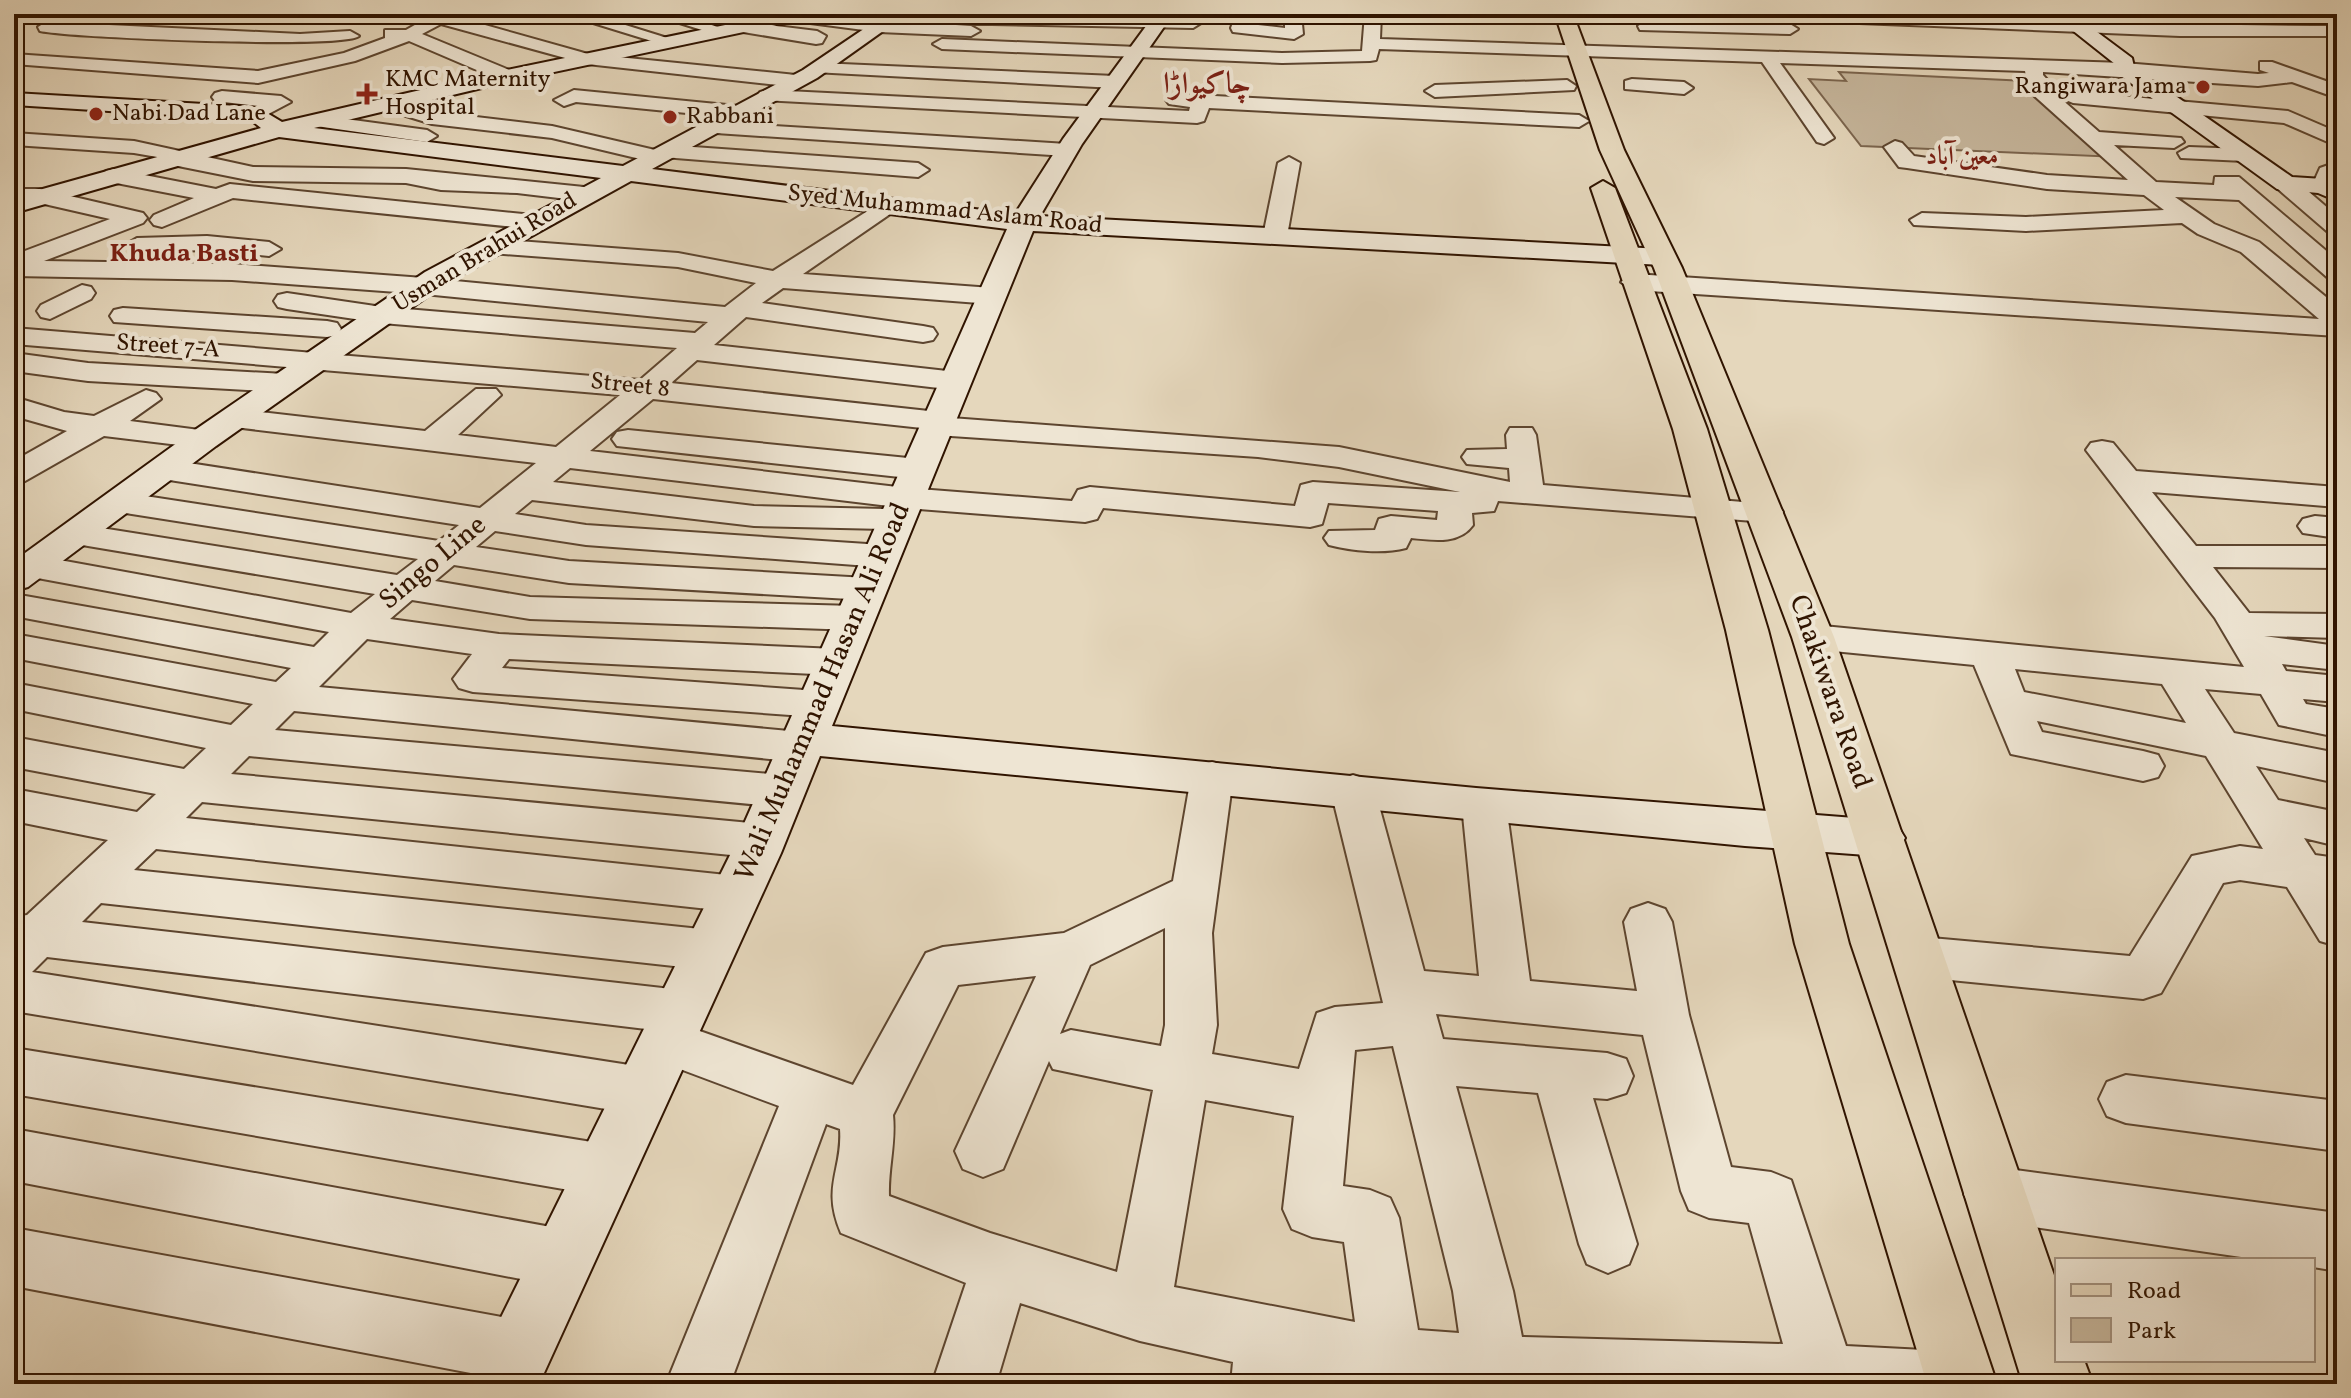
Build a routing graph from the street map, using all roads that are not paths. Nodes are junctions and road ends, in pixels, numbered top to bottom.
1 (472, 14) edge
2 (608, 14) edge
3 (659, 14) edge
4 (1293, 14) edge
5 (1373, 14) edge
6 (1464, 14) edge
7 (1762, 14) edge
8 (2318, 14) edge
9 (1244, 15) edge
10 (88, 16) edge
11 (2336, 16) edge
12 (1269, 17) dead end
13 (565, 18) edge
14 (268, 20) dead end
15 (1717, 20) edge
16 (2069, 20) edge
17 (796, 21) edge
18 (428, 24) edge
19 (1624, 26) dead end
20 (2022, 28) junction
21 (1895, 31) junction
22 (2183, 31) junction
23 (2337, 31) edge
24 (370, 32) junction
25 (718, 32) edge
26 (947, 33) edge
27 (2288, 33) junction
28 (228, 34) junction
29 (1682, 35) junction
30 (50, 36) junction
31 (694, 37) junction
32 (1801, 37) dead end
33 (300, 39) junction
34 (1312, 41) dead end
35 (967, 42) junction
36 (767, 43) dead end
37 (1372, 43) junction
38 (657, 44) junction
39 (1944, 44) dead end
40 (1398, 45) junction
41 (282, 46) junction
42 (1425, 46) junction
43 (2223, 48) dead end
44 (2325, 49) dead end
45 (189, 51) junction
46 (619, 52) junction
47 (1647, 53) junction
48 (19, 55) edge
49 (1709, 55) junction
50 (1352, 56) junction
51 (1278, 57) junction
52 (1767, 57) junction
53 (342, 58) junction
54 (587, 59) junction
55 (168, 60) junction
56 (2250, 60) dead end
57 (2120, 61) junction
58 (2048, 64) junction
59 (559, 65) junction
60 (302, 66) junction
61 (1562, 68) edge
62 (1131, 69) edge
63 (1404, 69) dead end
64 (14, 70) edge
65 (516, 74) junction
66 (1719, 74) dead end
67 (1335, 76) dead end
68 (1628, 76) dead end
69 (2290, 77) junction
70 (2258, 80) junction
71 (482, 82) junction
72 (789, 82) edge
73 (14, 84) edge
74 (1450, 85) junction
75 (2083, 85) dead end
76 (1688, 87) dead end
77 (241, 88) dead end
78 (2150, 88) junction
79 (449, 89) junction
80 (2058, 89) dead end
81 (2337, 92) edge
82 (527, 93) dead end
83 (14, 99) edge
84 (1348, 99) junction
85 (638, 101) junction
86 (1201, 102) junction
87 (387, 104) junction
88 (2112, 105) junction
89 (2337, 105) edge
90 (2176, 108) junction
91 (1403, 113) junction
92 (257, 114) junction
93 (1458, 116) junction
94 (2337, 120) edge
95 (316, 121) junction
96 (2321, 125) edge
97 (526, 128) junction
98 (1181, 128) dead end
99 (2205, 128) junction
100 (278, 130) junction
101 (1404, 135) dead end
102 (1459, 138) dead end
103 (1824, 138) dead end
104 (2095, 138) junction
105 (14, 139) edge
106 (358, 140) junction
107 (2337, 140) edge
108 (491, 144) junction
109 (1895, 147) dead end
110 (259, 150) dead end
111 (2174, 150) junction
112 (451, 152) junction
113 (2244, 155) junction
114 (322, 156) junction
115 (179, 157) junction
116 (529, 162) junction
117 (925, 162) dead end
118 (1289, 163) dead end
119 (62, 169) dead end
120 (2131, 169) junction
121 (621, 173) junction
122 (275, 175) junction
123 (2082, 175) junction
124 (108, 177) junction
125 (345, 177) junction
126 (2332, 183) edge
127 (2286, 184) junction
128 (2019, 187) junction
129 (2157, 193) junction
130 (228, 194) junction
131 (584, 194) junction
132 (2244, 194) junction
133 (1908, 195) junction
134 (14, 196) edge
135 (40, 196) junction
136 (306, 199) junction
137 (14, 205) edge
138 (885, 207) junction
139 (2187, 216) junction
140 (162, 220) junction
141 (127, 221) junction
142 (533, 222) junction
143 (1023, 223) junction
144 (2280, 225) junction
145 (2337, 228) edge
146 (1275, 236) junction
147 (207, 243) junction
148 (495, 244) junction
149 (57, 247) junction
150 (255, 248) junction
151 (297, 251) dead end
152 (454, 252) junction
153 (344, 256) dead end
154 (127, 270) junction
155 (1649, 270) junction
156 (213, 272) junction
157 (244, 273) junction
158 (2332, 281) edge
159 (424, 286) junction
160 (2297, 287) junction
161 (25, 290) edge
162 (86, 293) junction
163 (992, 296) junction
164 (199, 309) junction
165 (364, 327) junction
166 (2334, 328) edge
167 (923, 334) dead end
168 (14, 336) edge
169 (703, 340) junction
170 (150, 345) junction
171 (321, 357) junction
172 (14, 359) edge
173 (288, 380) junction
174 (122, 385) junction
175 (486, 395) junction
176 (14, 406) edge
177 (240, 414) junction
178 (57, 420) junction
179 (457, 420) junction
180 (100, 426) junction
181 (591, 435) junction
182 (204, 439) junction
183 (430, 443) junction
184 (2102, 450) dead end
185 (563, 459) junction
186 (163, 469) junction
187 (916, 473) junction
188 (14, 474) edge
189 (1252, 480) junction
190 (2126, 480) junction
191 (1471, 483) junction
192 (525, 489) junction
193 (1528, 493) junction
194 (2337, 497) edge
195 (119, 502) junction
196 (1713, 508) junction
197 (1766, 512) junction
198 (486, 519) junction
199 (76, 534) junction
200 (1341, 538) dead end
201 (444, 553) junction
202 (2185, 556) junction
203 (2337, 557) edge
204 (23, 573) edge
205 (404, 587) junction
206 (14, 605) edge
207 (358, 626) junction
208 (2337, 626) edge
209 (1813, 637) junction
210 (14, 646) edge
211 (499, 646) junction
212 (2254, 651) junction
213 (1989, 655) junction
214 (2337, 658) edge
215 (323, 661) junction
216 (836, 662) junction
217 (2173, 671) junction
218 (2337, 689) edge
219 (14, 696) edge
220 (287, 697) junction
221 (2009, 702) junction
222 (2337, 723) edge
223 (807, 730) junction
224 (241, 741) junction
225 (2221, 743) junction
226 (14, 752) edge
227 (2143, 766) dead end
228 (2337, 768) edge
229 (1212, 777) junction
230 (194, 786) junction
231 (781, 791) junction
232 (1353, 791) junction
233 (14, 805) edge
234 (1484, 805) junction
235 (2264, 813) junction
236 (2337, 829) edge
237 (147, 831) junction
238 (1796, 833) junction
239 (1880, 838) junction
240 (761, 841) junction
241 (2320, 873) edge
242 (93, 884) junction
243 (1194, 892) junction
244 (736, 894) junction
245 (1648, 922) dead end
246 (2337, 927) edge
247 (22, 943) edge
248 (710, 950) junction
249 (1071, 952) junction
250 (1920, 957) junction
251 (14, 990) edge
252 (1507, 1000) junction
253 (1664, 1015) junction
254 (1414, 1025) junction
255 (663, 1048) junction
256 (1071, 1053) dead end
257 (14, 1071) edge
258 (1182, 1074) junction
259 (811, 1093) junction
260 (1323, 1097) junction
261 (2126, 1099) dead end
262 (866, 1114) junction
263 (2337, 1126) edge
264 (983, 1151) dead end
265 (14, 1155) edge
266 (604, 1170) junction
267 (1993, 1194) junction
268 (2337, 1242) edge
269 (1608, 1244) dead end
270 (14, 1257) edge
271 (562, 1258) junction
272 (1001, 1267) junction
273 (1140, 1310) junction
274 (1391, 1358) junction
275 (1264, 1362) edge
276 (511, 1368) edge
277 (1824, 1375) junction
278 (1497, 1376) edge
279 (1627, 1377) edge
280 (698, 1384) edge
281 (964, 1384) edge
282 (1963, 1384) edge
283 (2058, 1384) edge

1 - 46 street
2 - 31 street
3 - 25 street
4 - 9 street
5 - 37 street
6 - 61 street
7 - 21 street
8 - 11 street
9 - 12 street
10 - 14 street
10 - 30 street
13 - 38 street
13 - 38 street
15 - 21 street
15 - 29 street
16 - 20 street
16 - 22 street
16 - 57 street
17 - 25 street
17 - 36 street
17 - 72 street
17 - 72 street
18 - 24 street
18 - 24 street
18 - 54 street
18 - 59 street
18 - 65 street
19 - 29 street
20 - 21 street
20 - 21 street
22 - 27 street
22 - 43 street
23 - 27 street
24 - 28 street
24 - 33 street
24 - 41 street
24 - 53 street
25 - 31 street
25 - 38 street
26 - 35 street
26 - 62 street
26 - 62 street
26 - 72 street
26 - 72 street
27 - 44 street
28 - 30 street
28 - 33 street
29 - 32 street
29 - 47 street
29 - 58 street
30 - 41 street
30 - 45 street
30 - 48 street
31 - 38 street
33 - 41 street
34 - 37 street
35 - 62 street
35 - 72 street
37 - 40 street
37 - 50 street
38 - 46 street
39 - 57 street
40 - 42 street
40 - 63 street
42 - 61 street
42 - 74 street
45 - 53 street
45 - 55 street
46 - 54 street
46 - 72 street
47 - 49 street
47 - 61 street
48 - 55 street
48 - 60 street
49 - 52 street
49 - 66 street
50 - 51 street
50 - 67 street
51 - 62 street
51 - 84 street
52 - 58 street
52 - 103 street
53 - 60 street
54 - 59 street
54 - 72 street
55 - 60 street
56 - 69 street
57 - 58 street
57 - 70 street
57 - 78 street
58 - 104 street
59 - 65 street
59 - 72 street
61 - 74 street
61 - 84 street
61 - 93 street
61 - 155 main road, Chakiwara Road
61 - 155 main road, Chakiwara Road
62 - 72 street
62 - 72 street
62 - 72 street
62 - 72 street
62 - 86 street
62 - 86 street
62 - 98 street
62 - 143 street, Wali Muhammad Hasan Ali Road
64 - 77 street
65 - 71 street
65 - 72 street
68 - 76 street
69 - 70 street
69 - 81 street
70 - 89 street
71 - 79 street
71 - 82 street
72 - 79 street
72 - 85 street
72 - 97 street
72 - 117 street
72 - 121 street, Usman Brahui Road
73 - 92 street
74 - 84 street
75 - 78 street
78 - 90 street
79 - 87 street
80 - 88 street
83 - 92 street
85 - 85 street
86 - 91 street
87 - 95 street
87 - 97 street
88 - 90 street
88 - 111 street
90 - 96 street
90 - 99 street
91 - 93 street
91 - 101 street
92 - 100 street
93 - 102 street
94 - 96 street
95 - 100 street
95 - 108 street
96 - 107 street
97 - 108 street
99 - 111 street
99 - 113 street
100 - 106 street, Syed Muhammad Aslam Road
100 - 115 street
104 - 111 street
104 - 120 street
105 - 115 street
106 - 112 street, Syed Muhammad Aslam Road
106 - 114 street
108 - 116 street
109 - 128 street
110 - 114 street
111 - 113 street
112 - 114 street
112 - 116 street, Syed Muhammad Aslam Road
113 - 127 street
114 - 122 street
115 - 122 street
115 - 124 street
116 - 121 street, Syed Muhammad Aslam Road
118 - 146 street
119 - 124 street
120 - 123 street
120 - 129 street
120 - 132 street
121 - 131 street, Usman Brahui Road
121 - 138 street, Syed Muhammad Aslam Road
122 - 125 street
122 - 130 street
123 - 128 street
123 - 129 street
124 - 130 street
124 - 135 street
125 - 131 street
125 - 136 street
126 - 127 street
127 - 145 street
128 - 129 street
128 - 133 street
128 - 133 street
129 - 132 street
129 - 139 street
130 - 136 street
130 - 140 street
131 - 142 street, Usman Brahui Road
132 - 144 street
133 - 139 street
134 - 135 street
135 - 137 street
135 - 141 street
136 - 142 street
138 - 143 street, Syed Muhammad Aslam Road
138 - 169 street, Singo Line
139 - 160 street
140 - 141 street
140 - 147 street
141 - 149 street
142 - 148 street, Usman Brahui Road
143 - 146 street, Syed Muhammad Aslam Road
143 - 163 street, Wali Muhammad Hasan Ali Road
144 - 145 street
144 - 158 street
146 - 155 street, Syed Muhammad Aslam Road
147 - 149 street
147 - 150 street
148 - 152 street, Usman Brahui Road
148 - 169 street
149 - 161 street
150 - 151 street
150 - 156 street
152 - 153 street
152 - 159 street, Usman Brahui Road
152 - 169 street
154 - 156 street
154 - 161 street
154 - 162 street
155 - 166 street
155 - 196 main road, Chakiwara Road
155 - 197 main road, Chakiwara Road
156 - 157 street
157 - 159 street
157 - 164 street
158 - 160 street
159 - 165 street, Usman Brahui Road
159 - 169 street
160 - 166 street
161 - 162 street
161 - 162 street
161 - 164 street
161 - 168 street, Street 7-A
161 - 170 street, Street 7-A
161 - 172 street
162 - 164 street
163 - 169 street
163 - 187 street, Wali Muhammad Hasan Ali Road
164 - 165 street
164 - 170 street
165 - 169 street
165 - 171 street, Usman Brahui Road
167 - 169 street
169 - 171 street, Street 8
169 - 175 street
169 - 181 street, Singo Line
169 - 187 street
169 - 187 street
169 - 187 street
170 - 171 street, Street 7-A
170 - 174 street
171 - 173 street, Usman Brahui Road
172 - 174 street
173 - 174 street
173 - 175 street
173 - 177 street, Usman Brahui Road
174 - 177 street
174 - 178 street
174 - 180 street
175 - 179 street
176 - 178 street
177 - 182 street, Usman Brahui Road
177 - 183 street
178 - 180 street
179 - 181 street
179 - 183 street
180 - 182 street
180 - 188 street
181 - 185 street, Singo Line
181 - 187 street
182 - 186 street, Usman Brahui Road
183 - 185 street
184 - 190 street
185 - 187 street
185 - 192 street, Singo Line
186 - 195 street, Usman Brahui Road
186 - 198 street
187 - 189 street
187 - 189 street
187 - 192 street
187 - 198 street
187 - 201 street
187 - 205 street
187 - 216 street, Wali Muhammad Hasan Ali Road
189 - 191 street
189 - 191 street
190 - 194 street
190 - 202 street
191 - 193 street
191 - 193 street
191 - 200 street
192 - 198 street, Singo Line
193 - 196 street
195 - 199 street, Usman Brahui Road
195 - 201 street
196 - 197 street
196 - 238 main road, Chakiwara Road
197 - 209 main road, Chakiwara Road
198 - 201 street, Singo Line
199 - 204 street, Usman Brahui Road
199 - 205 street
201 - 205 street, Singo Line
202 - 203 street
202 - 212 street
204 - 207 street
205 - 207 street, Singo Line
206 - 215 street
207 - 211 street
207 - 215 street, Singo Line
208 - 212 street
209 - 213 street
209 - 239 main road, Chakiwara Road
210 - 220 street
211 - 216 street
211 - 223 street
212 - 214 street
212 - 217 street
212 - 218 street
212 - 222 street
213 - 217 street
213 - 221 street
215 - 220 street, Singo Line
216 - 223 street, Wali Muhammad Hasan Ali Road
217 - 225 street
219 - 224 street
220 - 223 street
220 - 224 street, Singo Line
221 - 225 street
221 - 227 street
223 - 229 street
223 - 231 street, Wali Muhammad Hasan Ali Road
224 - 230 street, Singo Line
224 - 231 street
225 - 228 street
225 - 235 street
226 - 230 street
229 - 232 street
229 - 243 street
230 - 237 street, Singo Line
230 - 240 street
231 - 240 street, Wali Muhammad Hasan Ali Road
232 - 234 street
232 - 254 street
233 - 237 street
234 - 238 street
234 - 252 street
235 - 236 street
235 - 241 street
237 - 242 street, Singo Line
237 - 244 street
238 - 239 street
238 - 282 main road, Chakiwara Road
239 - 250 main road, Chakiwara Road
240 - 244 street, Wali Muhammad Hasan Ali Road
241 - 246 street
241 - 250 street
242 - 247 street, Singo Line
242 - 248 street
243 - 249 street
243 - 258 street
244 - 248 street, Wali Muhammad Hasan Ali Road
245 - 253 street
247 - 255 street
248 - 255 street, Wali Muhammad Hasan Ali Road
249 - 262 street
249 - 264 street
250 - 267 main road, Chakiwara Road
251 - 255 street
252 - 253 street
252 - 254 street
253 - 277 street
254 - 260 street
254 - 269 street
254 - 278 street
255 - 259 street
255 - 266 street, Wali Muhammad Hasan Ali Road
256 - 258 street
257 - 266 street
258 - 260 street
258 - 273 street
259 - 262 street
259 - 280 street
260 - 274 street
261 - 263 street
262 - 272 street
265 - 271 street
266 - 271 street, Wali Muhammad Hasan Ali Road
267 - 268 street
267 - 283 main road, Chakiwara Road
270 - 276 street
271 - 276 street, Wali Muhammad Hasan Ali Road
272 - 273 street
272 - 281 street
273 - 275 street
274 - 275 street
274 - 278 street
277 - 279 street
277 - 282 street
278 - 279 street

